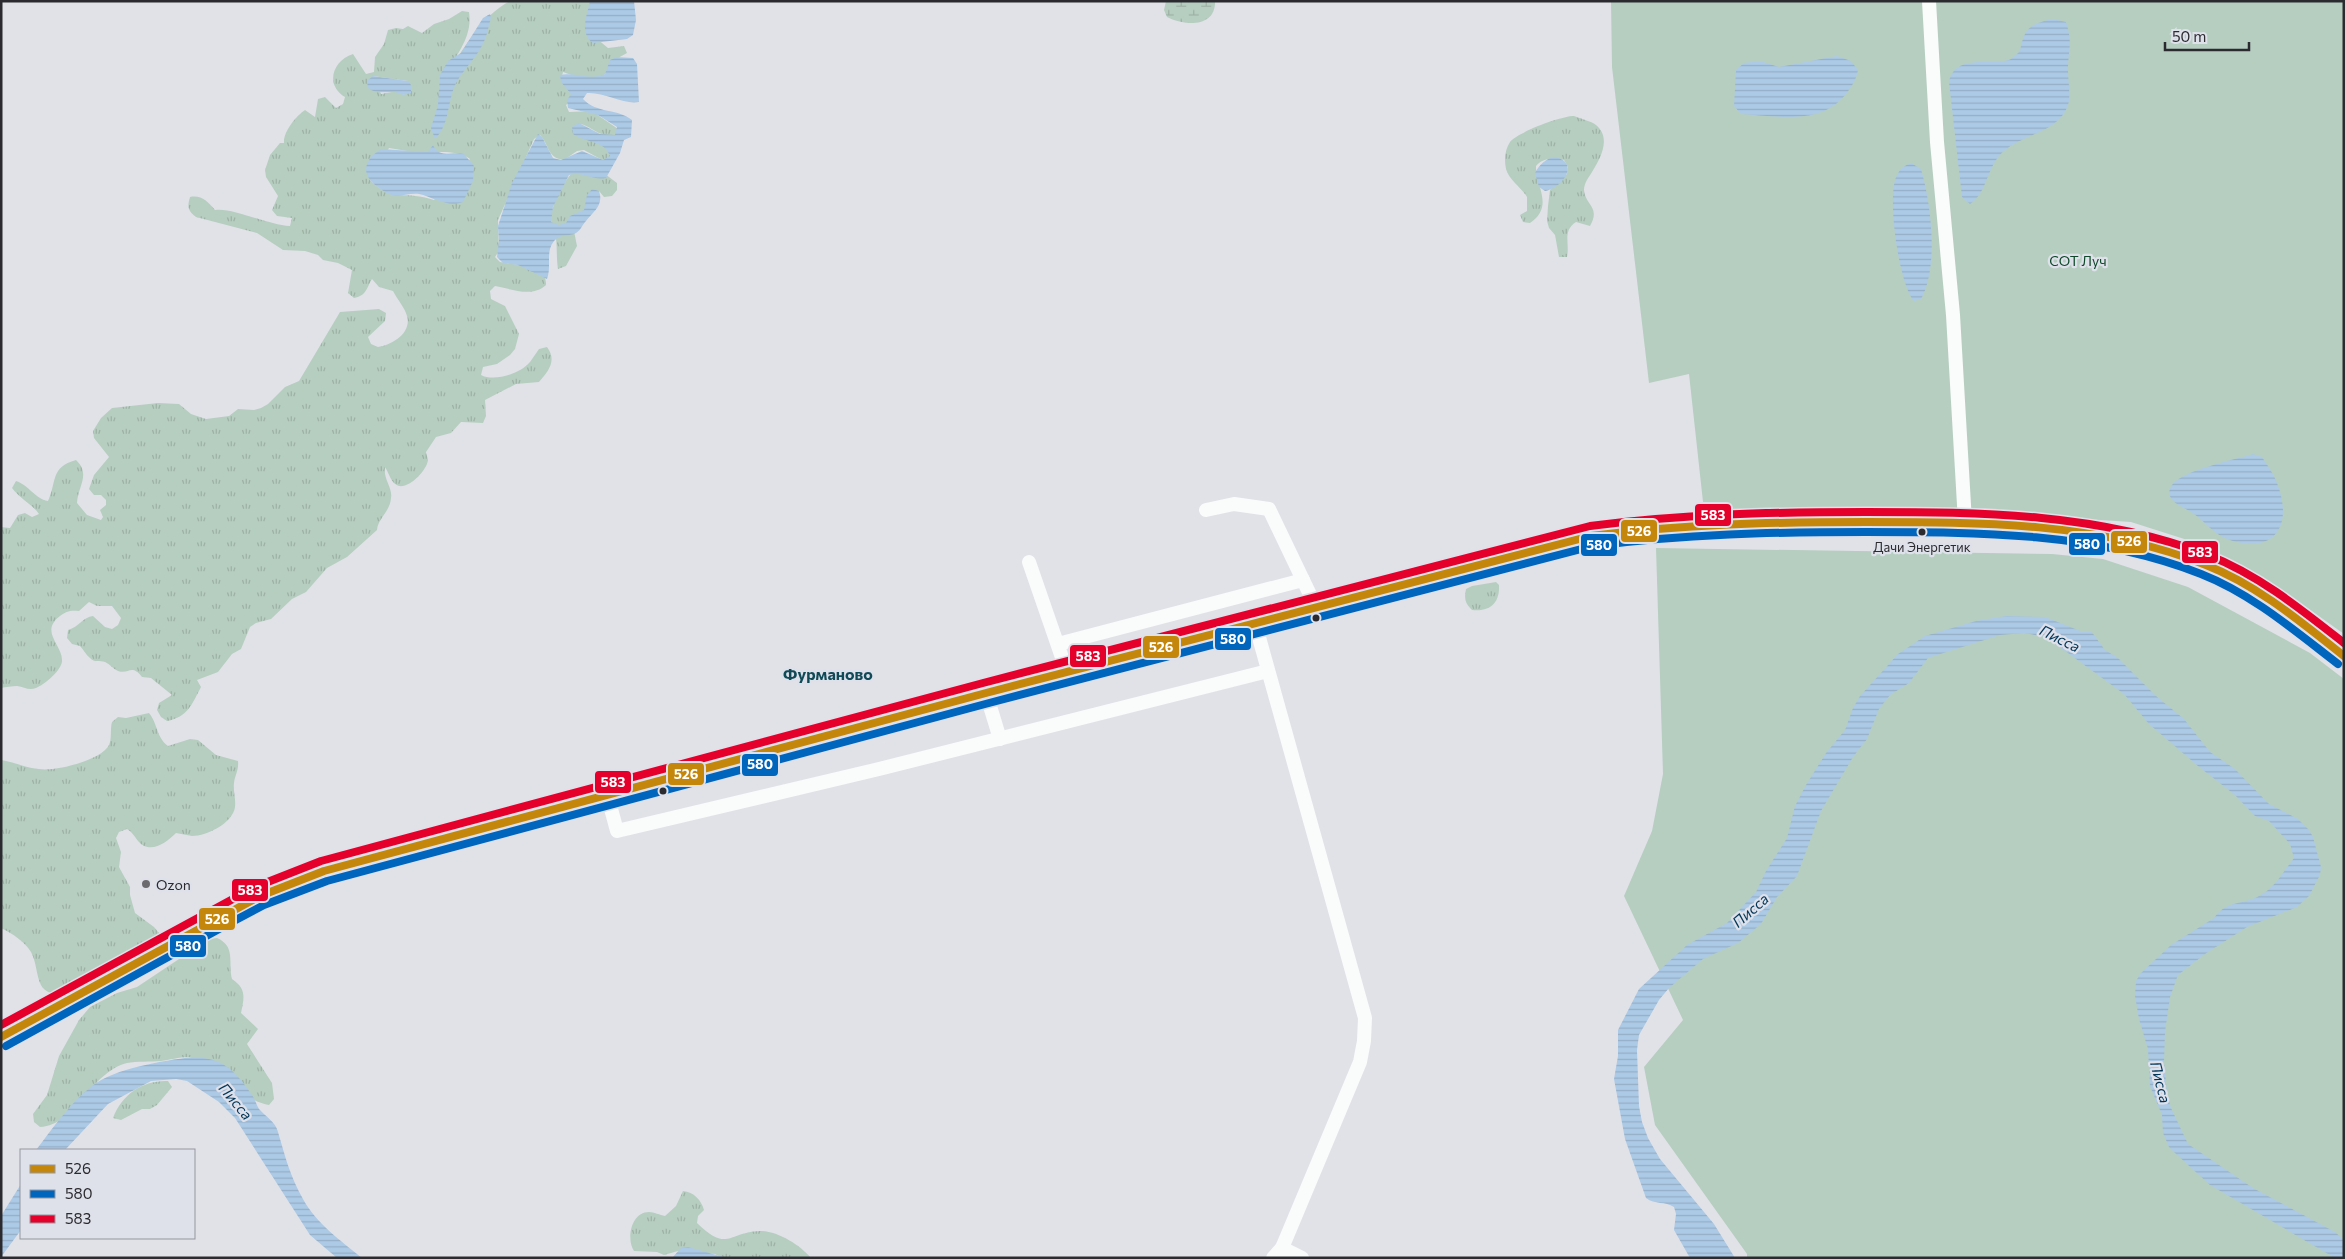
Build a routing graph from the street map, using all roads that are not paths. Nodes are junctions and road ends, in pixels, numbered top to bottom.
1 (1929, 1) edge
2 (1206, 510) dead end
3 (1965, 522) junction
4 (1029, 562) dead end
5 (1303, 580) junction
6 (1316, 607) junction
7 (1255, 623) junction
8 (1058, 644) junction
9 (2344, 656) edge
10 (1268, 671) junction
11 (1067, 672) junction
12 (986, 693) junction
13 (1000, 738) junction
14 (607, 794) junction
15 (1, 1038) edge
16 (1278, 1253) edge
17 (1302, 1258) edge

1 - 3 street
2 - 5 street
3 - 6 main road
3 - 9 main road
4 - 8 street
5 - 6 street
5 - 8 street
6 - 7 main road
7 - 10 street
7 - 11 main road
8 - 11 street
10 - 13 street
10 - 16 street
11 - 12 main road
12 - 13 street
12 - 14 main road
13 - 14 street
14 - 15 main road
16 - 17 street

